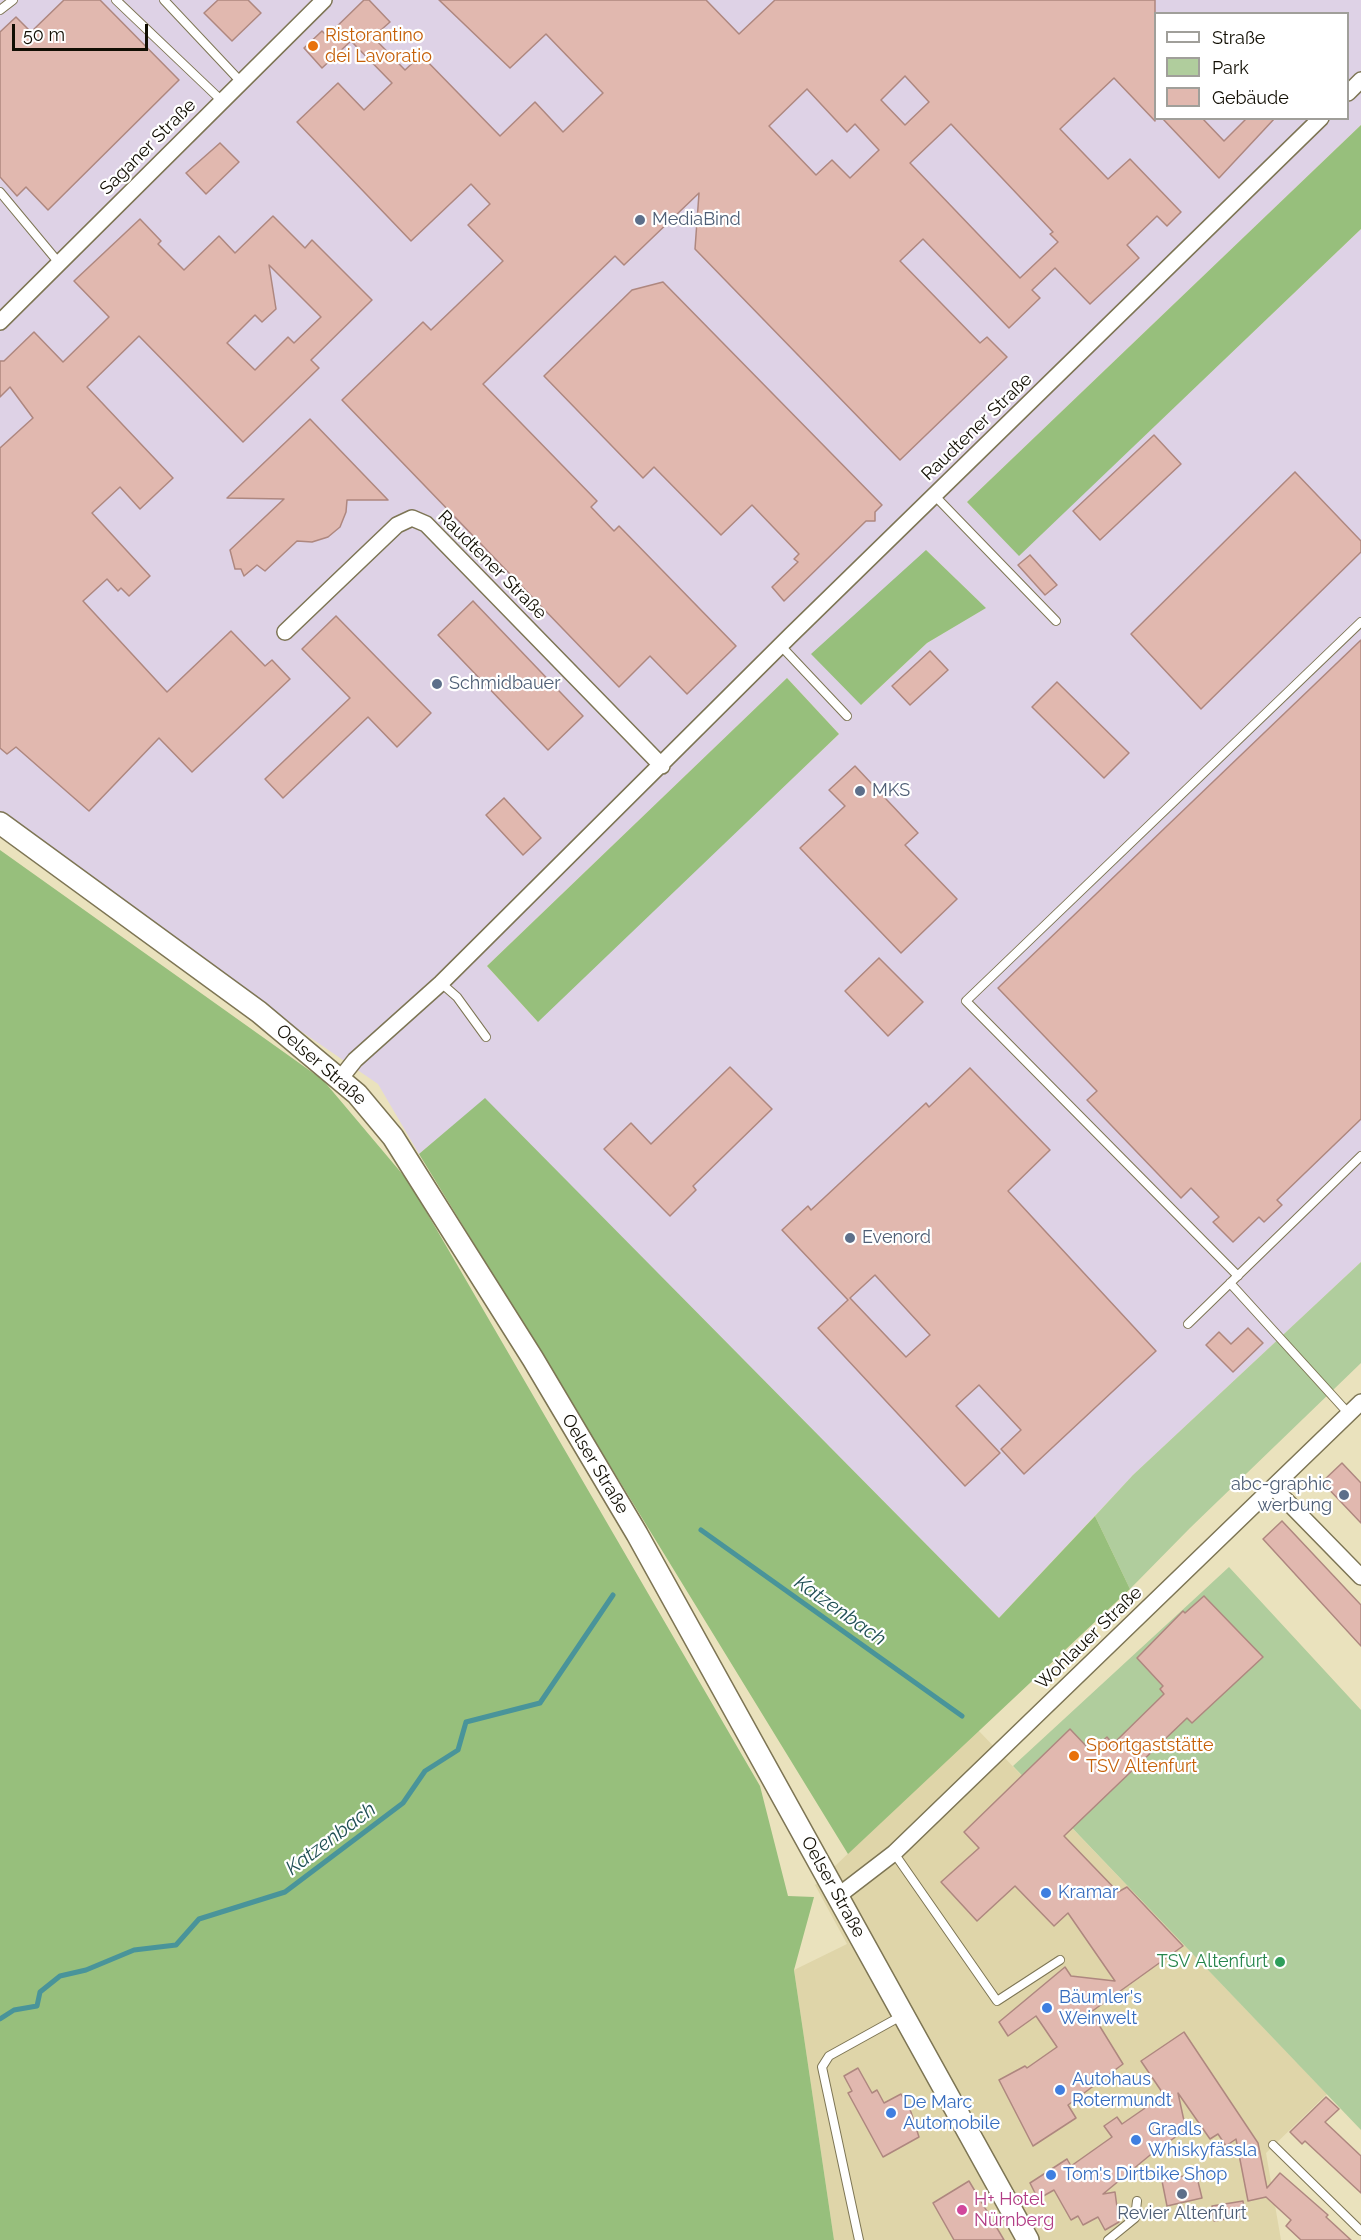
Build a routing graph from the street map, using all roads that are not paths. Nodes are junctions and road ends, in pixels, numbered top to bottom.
1 (13, 0) edge
2 (116, 0) edge
3 (164, 0) edge
4 (324, 0) edge
5 (0, 10) edge
6 (1361, 80) edge
7 (241, 82) junction
8 (1349, 91) edge
9 (222, 101) junction
10 (1320, 120) edge
11 (0, 192) edge
12 (59, 263) junction
13 (0, 322) edge
14 (935, 496) junction
15 (1056, 621) dead end
16 (1361, 622) edge
17 (285, 632) dead end
18 (781, 646) junction
19 (847, 716) dead end
20 (662, 766) junction
21 (0, 823) edge
22 (441, 984) junction
23 (486, 1037) dead end
24 (340, 1079) junction
25 (1361, 1156) edge
26 (1238, 1276) junction
27 (1230, 1283) junction
28 (1188, 1324) dead end
29 (1361, 1402) edge
30 (1349, 1414) junction
31 (1273, 1487) junction
32 (1361, 1577) edge
33 (894, 1853) junction
34 (838, 1896) junction
35 (1060, 1960) dead end
36 (903, 2015) junction
37 (1273, 2145) dead end
38 (1137, 2201) dead end
39 (1361, 2231) edge
40 (859, 2240) edge
41 (1028, 2240) edge
42 (1108, 2240) edge

1 - 5 lane
2 - 9 lane
3 - 7 lane
4 - 7 street, Saganer Straße
6 - 8 street
7 - 9 street, Saganer Straße
9 - 12 street, Saganer Straße
10 - 14 street, Raudtener Straße
11 - 12 lane
12 - 13 street, Saganer Straße
14 - 15 lane
14 - 18 street, Raudtener Straße
16 - 26 lane
17 - 20 street, Raudtener Straße
18 - 19 lane
18 - 20 street, Raudtener Straße
20 - 22 street, Raudtener Straße
21 - 24 main road, Oelser Straße
22 - 23 lane
22 - 24 street, Raudtener Straße
24 - 34 main road, Oelser Straße
25 - 26 lane
26 - 27 lane
27 - 28 lane
27 - 30 lane
29 - 30 street, Wohlauer Straße
30 - 31 street, Wohlauer Straße
31 - 32 street
31 - 33 street, Wohlauer Straße
33 - 34 street, Wohlauer Straße
33 - 35 lane
34 - 36 main road, Oelser Straße
36 - 40 lane
36 - 41 main road, Oelser Straße
37 - 39 lane
38 - 42 lane

